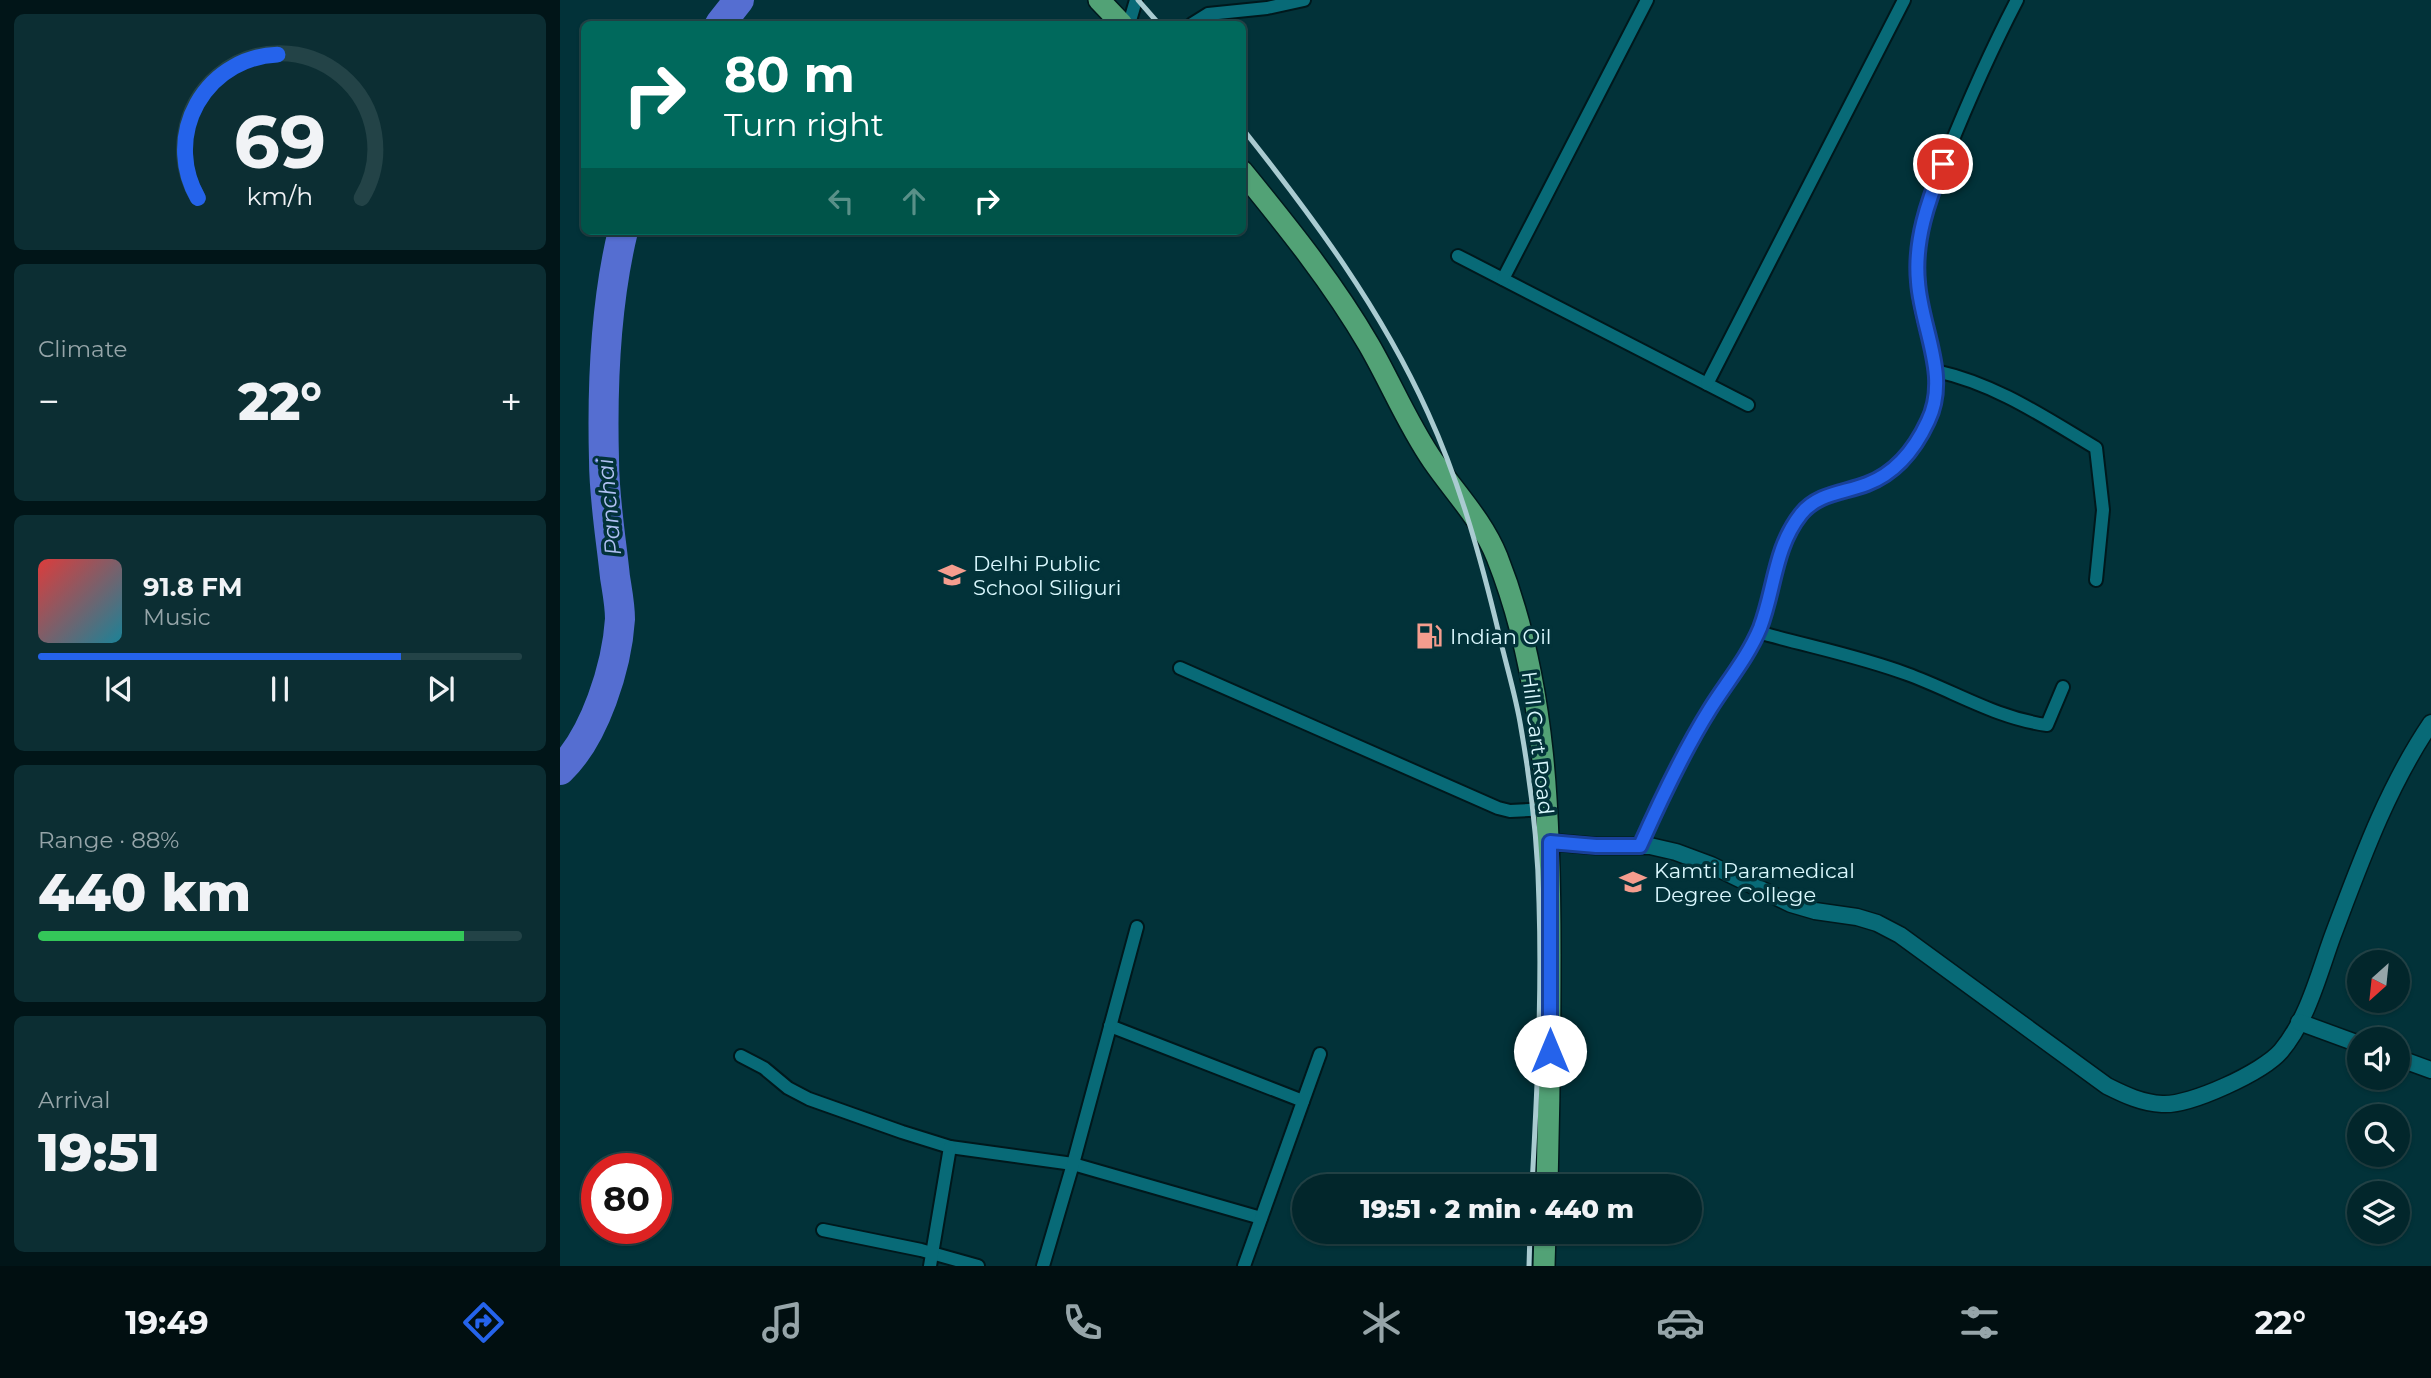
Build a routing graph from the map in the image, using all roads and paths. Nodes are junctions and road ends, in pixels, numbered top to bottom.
1 (1099, 0) edge
2 (1136, 0) edge
3 (1304, 0) edge
4 (1647, 0) edge
5 (1904, 0) edge
6 (2017, 0) edge
7 (1119, 21) edge
8 (1130, 21) edge
9 (1197, 21) edge
10 (1246, 177) edge
11 (1458, 256) dead end
12 (1503, 279) junction
13 (1936, 371) junction
14 (1707, 384) junction
15 (1748, 405) dead end
16 (2096, 580) dead end
17 (1758, 632) junction
18 (1180, 668) dead end
19 (2063, 687) dead end
20 (2431, 723) edge
21 (1547, 809) junction
22 (1550, 842) junction
23 (1640, 846) junction
24 (1137, 927) dead end
25 (2299, 1021) junction
26 (1111, 1026) junction
27 (2347, 1039) edge
28 (1320, 1054) dead end
29 (741, 1056) dead end
30 (2410, 1062) edge
31 (2431, 1070) edge
32 (1303, 1101) junction
33 (950, 1147) junction
34 (1073, 1164) junction
35 (1546, 1174) edge
36 (1261, 1218) junction
37 (822, 1230) dead end
38 (1545, 1244) edge
39 (932, 1260) edge
40 (978, 1266) edge
41 (1042, 1266) edge
42 (1244, 1266) edge
43 (1544, 1266) edge

1 - 7 highway
2 - 8 street
3 - 9 street
4 - 12 street
5 - 14 street
6 - 13 street
10 - 21 highway, Hill Cart Road
11 - 12 street
12 - 14 street
13 - 16 street
13 - 17 street
14 - 15 street
17 - 19 street
17 - 23 street
18 - 21 street
20 - 25 street
21 - 22 highway, Hill Cart Road
22 - 23 street
22 - 35 highway, Hill Cart Road
23 - 25 street
24 - 26 street
25 - 27 street
26 - 32 street
26 - 34 street
28 - 32 street
29 - 33 street
30 - 31 street
32 - 36 street
33 - 34 street
33 - 39 street
34 - 36 street
34 - 41 street
36 - 42 street
37 - 39 street
38 - 43 highway
39 - 40 street

